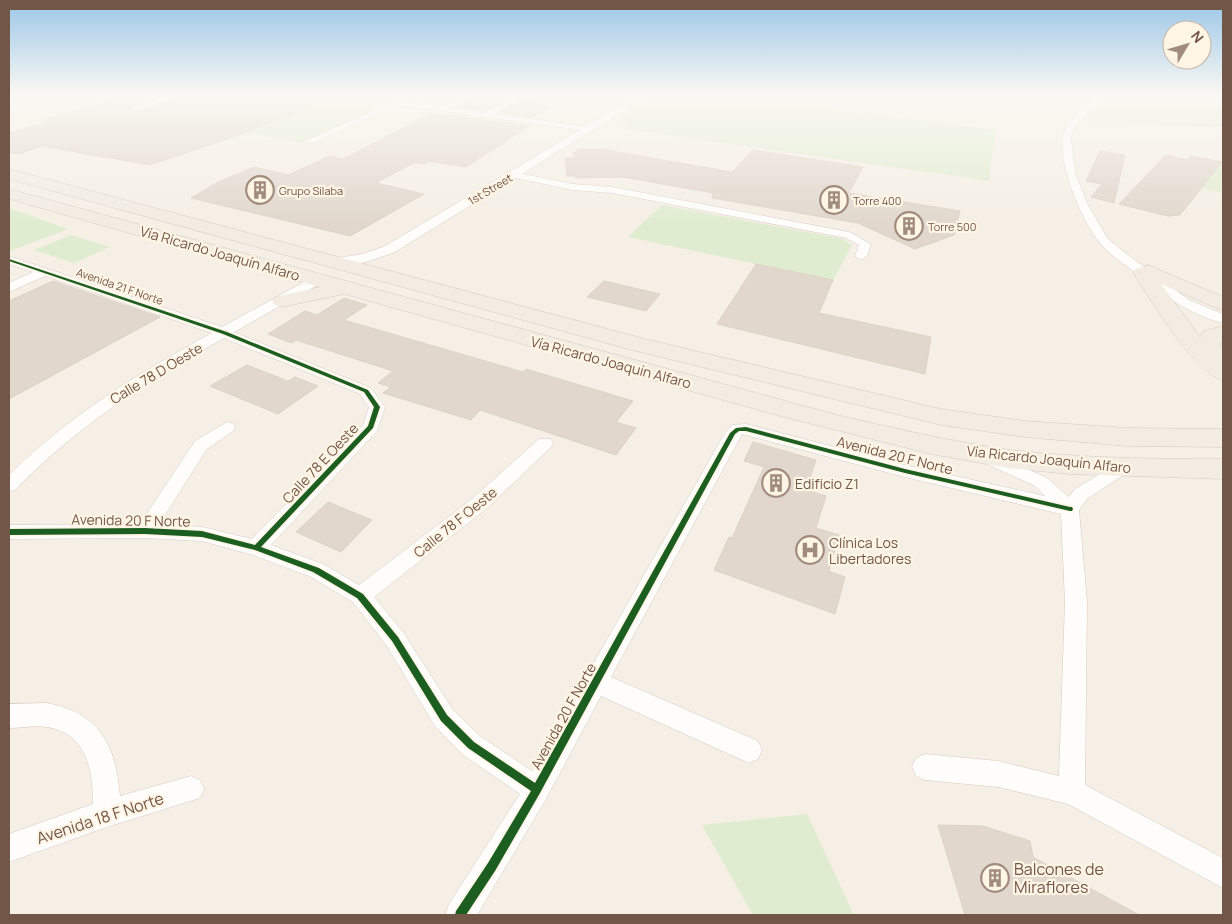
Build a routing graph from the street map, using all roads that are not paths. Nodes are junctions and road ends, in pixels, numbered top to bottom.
1 (319, 137) edge
2 (575, 137) edge
3 (1068, 137) edge
4 (572, 139) joint
5 (310, 141) dead end
6 (9, 174) edge
7 (514, 175) junction
8 (500, 182) junction
9 (573, 187) junction
10 (9, 194) edge
11 (390, 249) junction
12 (861, 256) dead end
13 (9, 260) edge
14 (336, 262) junction
15 (46, 272) junction
16 (288, 272) junction
17 (1145, 272) junction
18 (396, 278) junction
19 (317, 280) junction
20 (9, 288) edge
21 (344, 288) junction
22 (282, 301) junction
23 (1223, 305) edge
24 (1179, 308) junction
25 (1223, 310) edge
26 (1223, 319) edge
27 (1223, 332) edge
28 (225, 333) junction
29 (1223, 364) edge
30 (1223, 373) edge
31 (227, 427) dead end
32 (1223, 437) edge
33 (545, 443) dead end
34 (981, 454) junction
35 (1122, 468) junction
36 (1223, 468) edge
37 (9, 485) edge
38 (1070, 509) junction
39 (145, 531) junction
40 (9, 532) edge
41 (256, 548) junction
42 (360, 596) junction
43 (596, 682) junction
44 (9, 716) edge
45 (750, 750) dead end
46 (925, 767) dead end
47 (191, 789) dead end
48 (537, 790) junction
49 (1072, 792) junction
50 (107, 813) junction
51 (9, 848) edge
52 (1223, 874) edge
53 (460, 915) edge

1 - 5 street
2 - 4 street, 1st Street
3 - 17 street
4 - 7 street, 1st Street
6 - 14 main road, Vía Ricardo Joaquín Alfaro
7 - 8 street, 1st Street
7 - 9 street
8 - 9 street
8 - 11 street, 1st Street
9 - 12 street
10 - 16 main road, Vía Ricardo Joaquín Alfaro
11 - 14 street, 1st Street
11 - 18 street
13 - 15 street, Avenida 21 F Norte
14 - 18 main road, Vía Ricardo Joaquín Alfaro
15 - 20 street
15 - 28 street, Avenida 21 F Norte
16 - 19 main road, Vía Ricardo Joaquín Alfaro
16 - 22 main road
17 - 23 main road
17 - 24 main road
17 - 25 street
18 - 32 main road, Vía Ricardo Joaquín Alfaro
19 - 21 main road, Vía Ricardo Joaquín Alfaro
19 - 22 street, Calle 78 D Oeste
21 - 22 main road
21 - 34 main road, Vía Ricardo Joaquín Alfaro
22 - 28 street, Calle 78 D Oeste
24 - 25 main road
24 - 26 street
24 - 30 main road
27 - 29 main road
28 - 37 street, Calle 78 D Oeste
28 - 41 street, Calle 78 E Oeste
31 - 39 street
33 - 42 street, Calle 78 F Oeste
34 - 35 main road, Vía Ricardo Joaquín Alfaro
34 - 38 street
35 - 36 main road, Vía Ricardo Joaquín Alfaro
35 - 38 street
38 - 43 street, Avenida 20 F Norte
38 - 49 street
39 - 40 street, Avenida 20 F Norte
39 - 41 street, Avenida 20 F Norte
41 - 42 street, Avenida 20 F Norte
42 - 48 street, Avenida 20 F Norte
43 - 45 street
43 - 48 street, Avenida 20 F Norte
44 - 50 street
46 - 49 street
47 - 50 street, Avenida 18 F Norte
48 - 53 street
49 - 52 street
50 - 51 street, Avenida 18 F Norte

